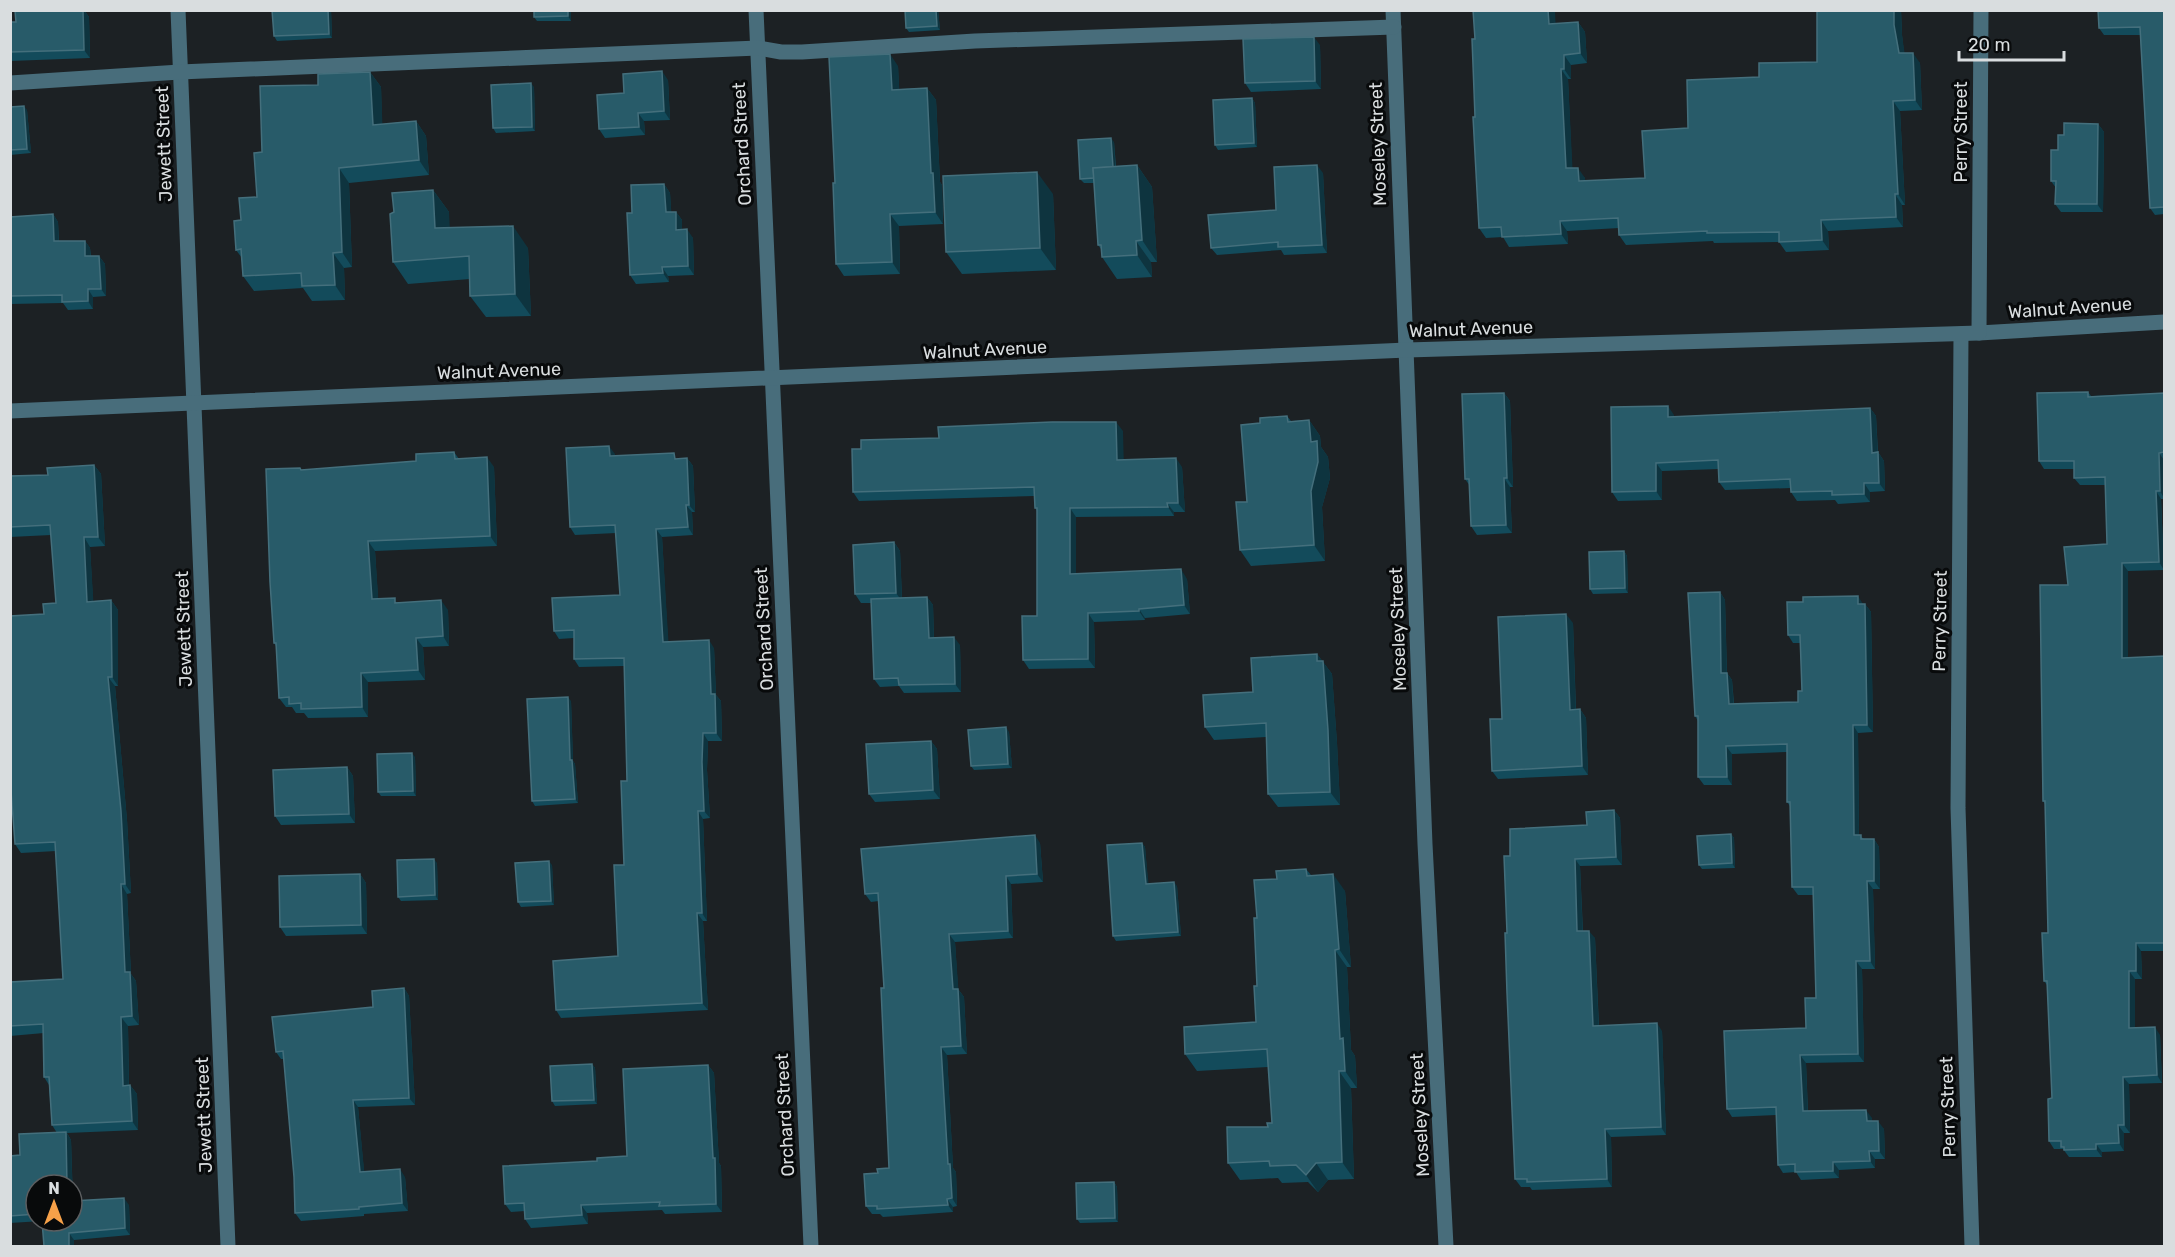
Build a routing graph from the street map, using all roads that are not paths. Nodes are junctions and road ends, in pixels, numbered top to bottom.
1 (178, 10) edge
2 (756, 10) edge
3 (1393, 10) edge
4 (1981, 10) edge
5 (1394, 27) junction
6 (758, 48) junction
7 (180, 72) junction
8 (10, 83) edge
9 (2164, 322) edge
10 (1978, 333) junction
11 (1962, 334) junction
12 (1407, 350) junction
13 (773, 378) junction
14 (194, 404) junction
15 (10, 411) edge
16 (228, 1246) edge
17 (811, 1246) edge
18 (1446, 1246) edge
19 (1972, 1246) edge

1 - 7 street, Jewett Street
2 - 6 street, Orchard Street
3 - 5 street, Moseley Street
4 - 10 street, Perry Street
5 - 6 street
5 - 12 street, Moseley Street
6 - 7 street
6 - 13 street, Orchard Street
7 - 8 street
7 - 14 street, Jewett Street
9 - 10 street, Walnut Avenue
10 - 11 street
11 - 12 street, Walnut Avenue
11 - 19 street, Perry Street
12 - 13 street, Walnut Avenue
12 - 18 street, Moseley Street
13 - 14 street, Walnut Avenue
13 - 17 street, Orchard Street
14 - 15 street, Walnut Avenue
14 - 16 street, Jewett Street

